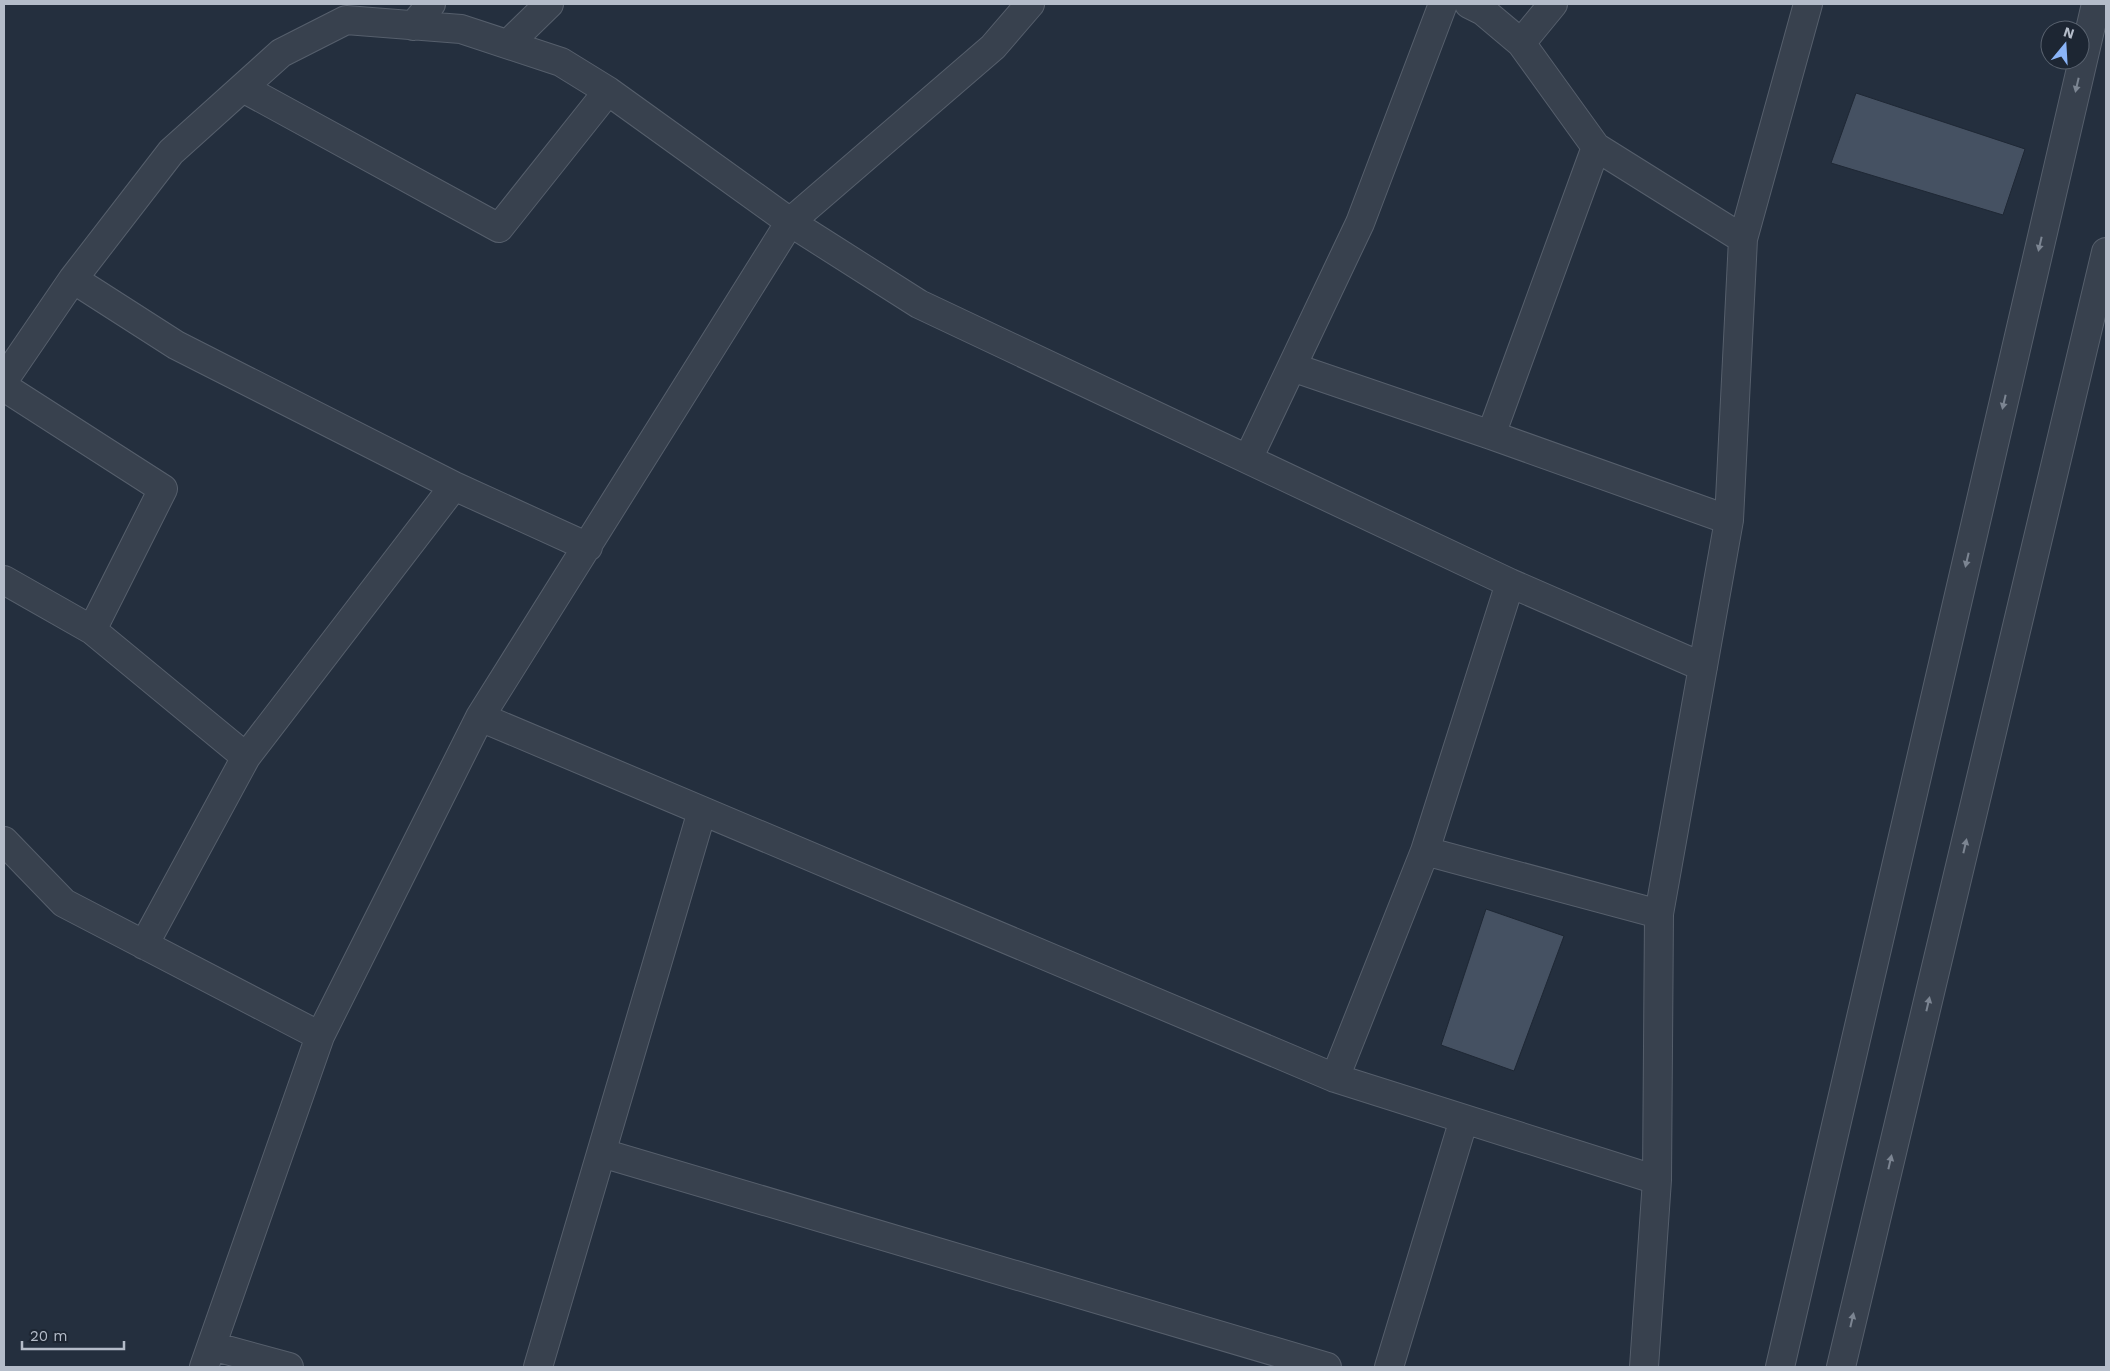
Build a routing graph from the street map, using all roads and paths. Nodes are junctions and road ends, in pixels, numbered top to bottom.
1 (431, 4) edge
2 (549, 4) edge
3 (1030, 4) edge
4 (1443, 4) edge
5 (1469, 4) edge
6 (1553, 4) edge
7 (1808, 4) edge
8 (2096, 4) edge
9 (413, 26) junction
10 (1521, 43) junction
11 (508, 44) junction
12 (243, 88) junction
13 (608, 91) junction
14 (1596, 147) junction
15 (790, 222) junction
16 (1743, 239) junction
17 (2106, 252) edge
18 (73, 279) junction
19 (1292, 367) junction
20 (4, 380) edge
21 (4, 387) edge
22 (1491, 435) junction
23 (1248, 459) junction
24 (454, 486) junction
25 (1729, 520) junction
26 (588, 547) junction
27 (4, 580) edge
28 (1510, 583) junction
29 (92, 630) junction
30 (1703, 667) junction
31 (480, 717) junction
32 (246, 757) junction
33 (702, 811) junction
34 (4, 841) edge
35 (1425, 851) junction
36 (1659, 914) junction
37 (144, 945) junction
38 (320, 1036) junction
39 (1335, 1078) junction
40 (1464, 1119) junction
41 (602, 1153) junction
42 (1657, 1180) junction
43 (208, 1357) edge
44 (289, 1367) edge
45 (538, 1367) edge
46 (1327, 1367) edge
47 (1389, 1367) edge
48 (1644, 1367) edge
49 (1780, 1367) edge
50 (1841, 1367) edge

1 - 9 street
2 - 11 street
3 - 15 street
4 - 19 street
5 - 10 street
6 - 10 street
7 - 16 street
8 -> 49 street
9 - 11 street
9 - 12 street
10 - 14 street
11 - 13 street
12 - 13 street
12 - 18 street
13 - 15 street
14 - 16 street
14 - 22 street
15 - 23 street
15 - 26 street
16 - 25 street
50 -> 17 street
18 - 20 street
18 - 24 street
19 - 22 street
19 - 23 street
21 - 29 street
22 - 25 street
23 - 28 street
24 - 26 street
24 - 32 street
25 - 30 street
26 - 31 street
27 - 29 street
28 - 30 street
28 - 35 street
29 - 32 street
30 - 36 street
31 - 33 street
31 - 38 street
32 - 37 street
33 - 39 street
33 - 41 street
34 - 37 street
35 - 36 street
35 - 39 street
36 - 42 street
37 - 38 street
38 - 43 street
39 - 40 street
40 - 42 street
40 - 47 street
41 - 45 street
41 - 46 street
42 - 48 street
43 - 44 street

